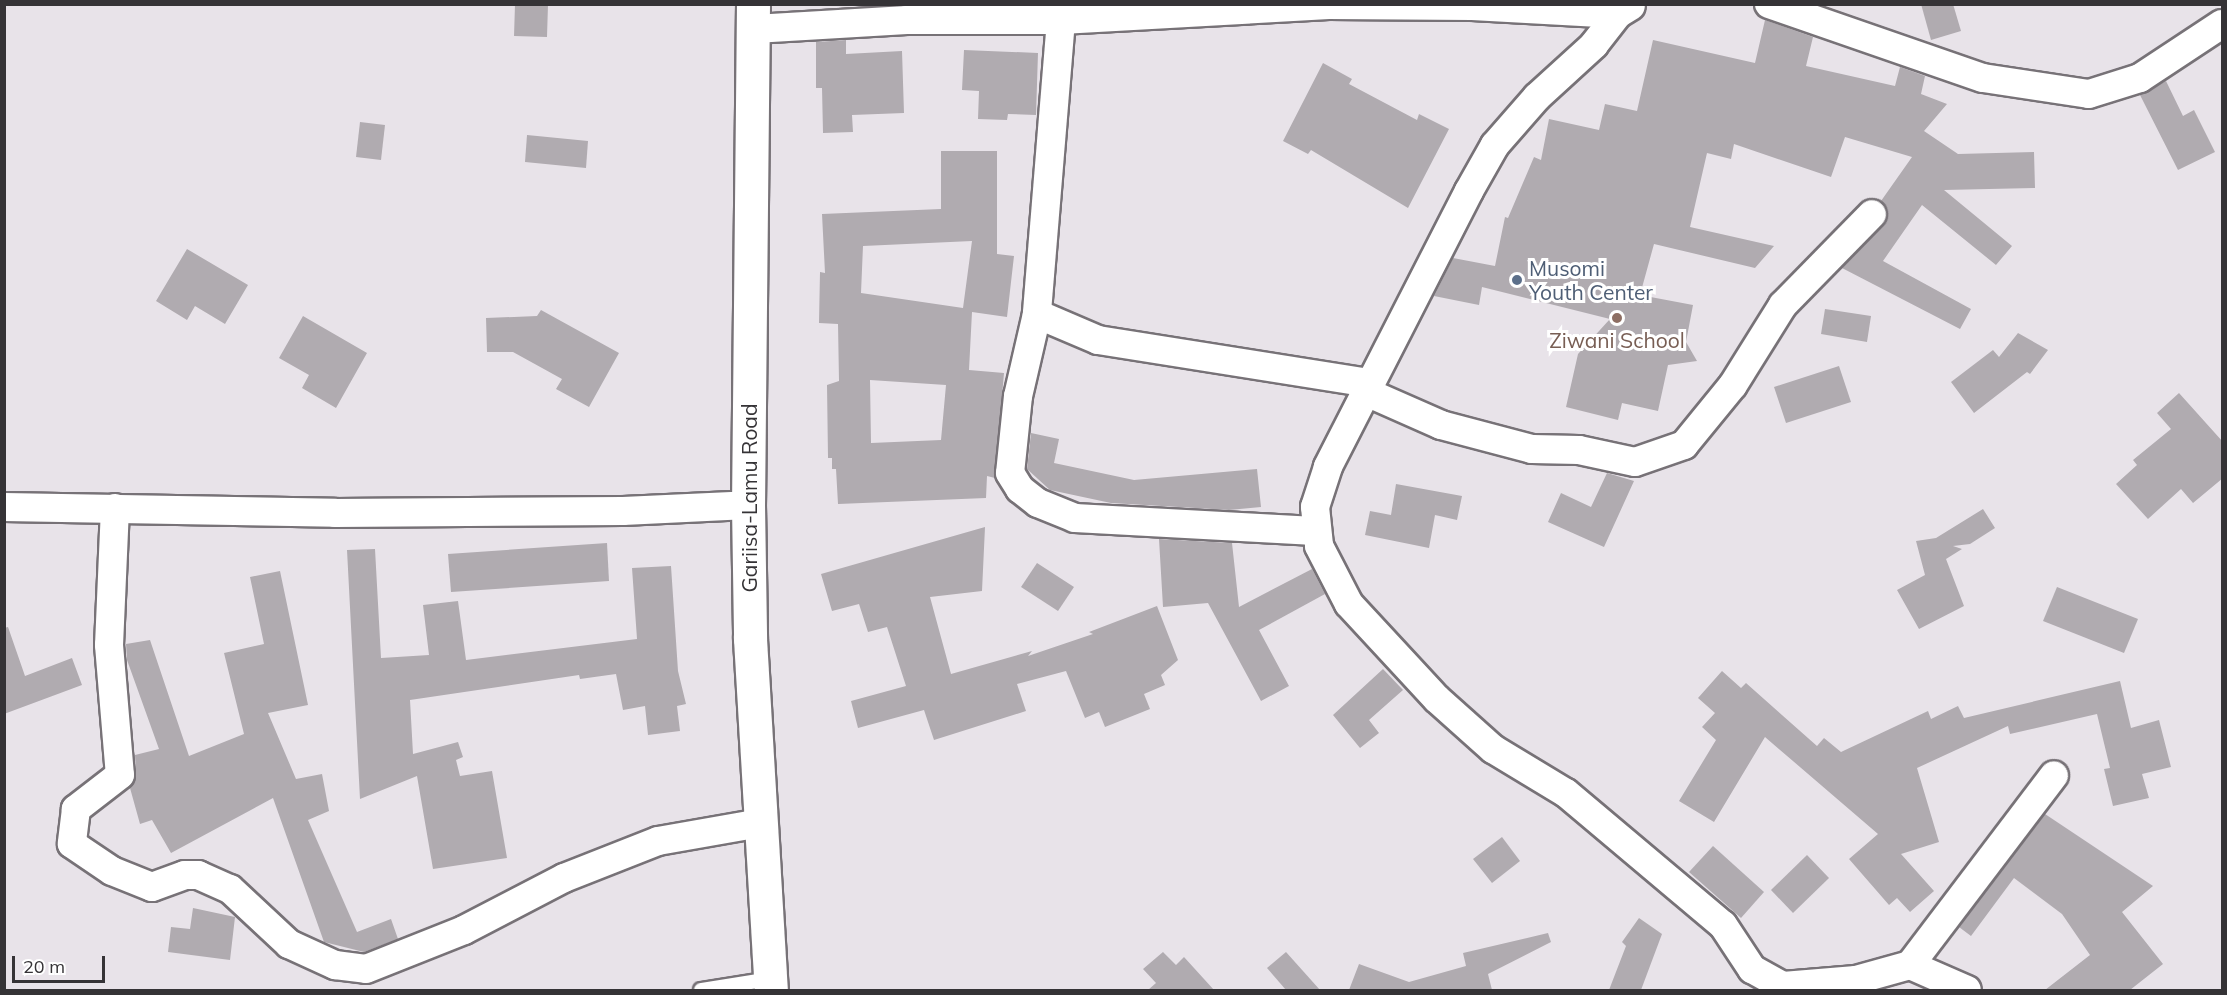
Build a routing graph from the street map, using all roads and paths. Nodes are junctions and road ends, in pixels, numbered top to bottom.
1 (1769, 4) edge
2 (1625, 10) edge
3 (753, 17) edge
4 (1061, 20) junction
5 (2223, 24) edge
6 (1872, 214) dead end
7 (1037, 314) junction
8 (1366, 387) junction
9 (748, 505) junction
10 (4, 507) edge
11 (115, 508) junction
12 (1315, 531) junction
13 (2054, 775) dead end
14 (760, 823) junction
15 (1910, 964) junction
16 (771, 985) edge
17 (1782, 988) edge
18 (701, 990) edge
19 (1967, 990) edge

1 - 5 street
2 - 4 street
2 - 8 street
3 - 4 street
3 - 9 street, Gariisa-Lamu Road
4 - 7 street
6 - 8 street
7 - 8 street
7 - 12 street
8 - 12 street
9 - 11 street
9 - 14 street, Gariisa-Lamu Road
10 - 11 street
11 - 14 street
12 - 17 street
13 - 15 street
14 - 16 street, Gariisa-Lamu Road
15 - 17 street
15 - 19 street
16 - 18 lane

